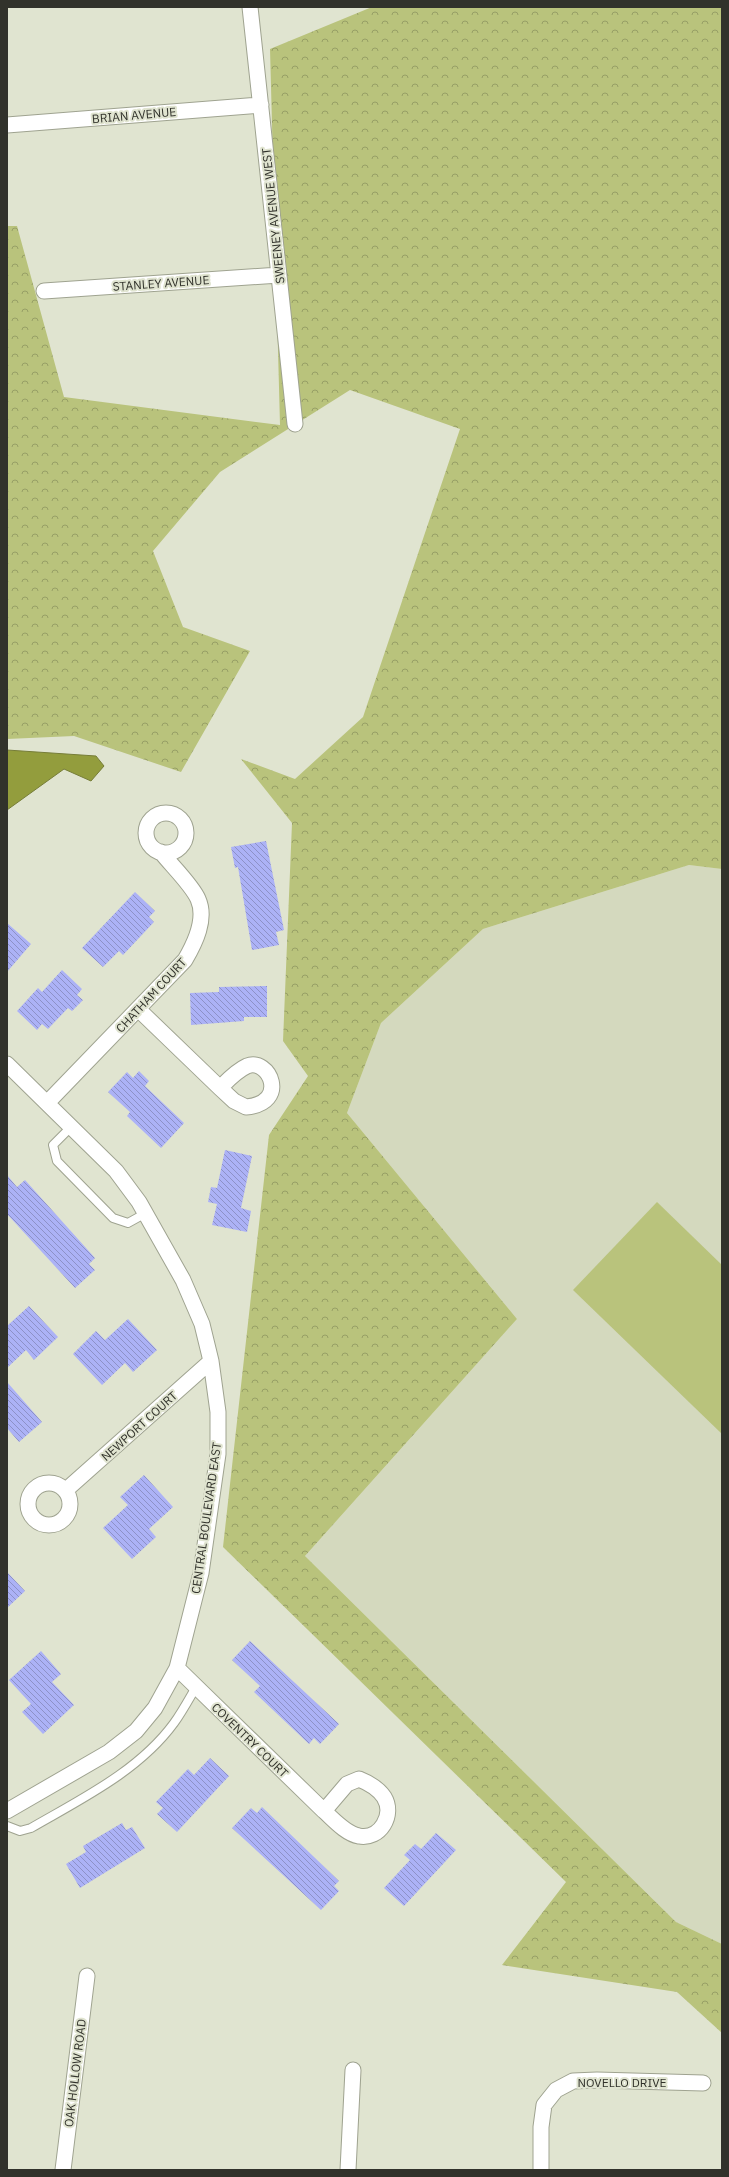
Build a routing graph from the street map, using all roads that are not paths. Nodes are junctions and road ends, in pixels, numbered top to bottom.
1 (250, 7) edge
2 (261, 105) junction
3 (7, 125) edge
4 (279, 275) junction
5 (44, 290) dead end
6 (295, 424) dead end
7 (161, 852) dead end
8 (139, 1010) junction
9 (7, 1064) edge
10 (220, 1088) dead end
11 (48, 1102) junction
12 (72, 1126) junction
13 (146, 1213) junction
14 (211, 1361) junction
15 (66, 1490) dead end
16 (177, 1668) junction
17 (196, 1687) junction
18 (7, 1811) edge
19 (324, 1811) dead end
20 (7, 1826) edge
21 (87, 1976) dead end
22 (353, 2070) dead end
23 (704, 2083) dead end
24 (63, 2170) edge
25 (348, 2170) edge
26 (541, 2170) edge

1 - 2 street, SWEENEY AVENUE WEST
2 - 3 street, BRIAN AVENUE
2 - 4 street, SWEENEY AVENUE WEST
4 - 5 street, STANLEY AVENUE
4 - 6 street, SWEENEY AVENUE WEST
7 - 8 street, CHATHAM COURT
8 - 10 street
8 - 11 street, CHATHAM COURT
9 - 11 street, CENTRAL BOULEVARD EAST
11 - 12 street, CENTRAL BOULEVARD EAST
12 - 13 street, CENTRAL BOULEVARD EAST
12 - 13 lane
13 - 14 street, CENTRAL BOULEVARD EAST
14 - 15 street, NEWPORT COURT
14 - 16 street, CENTRAL BOULEVARD EAST
16 - 17 street, COVENTRY COURT
16 - 18 street, CENTRAL BOULEVARD EAST
17 - 19 street, COVENTRY COURT
17 - 20 lane
21 - 24 street, OAK HOLLOW ROAD
22 - 25 street
23 - 26 street, NOVELLO DRIVE

